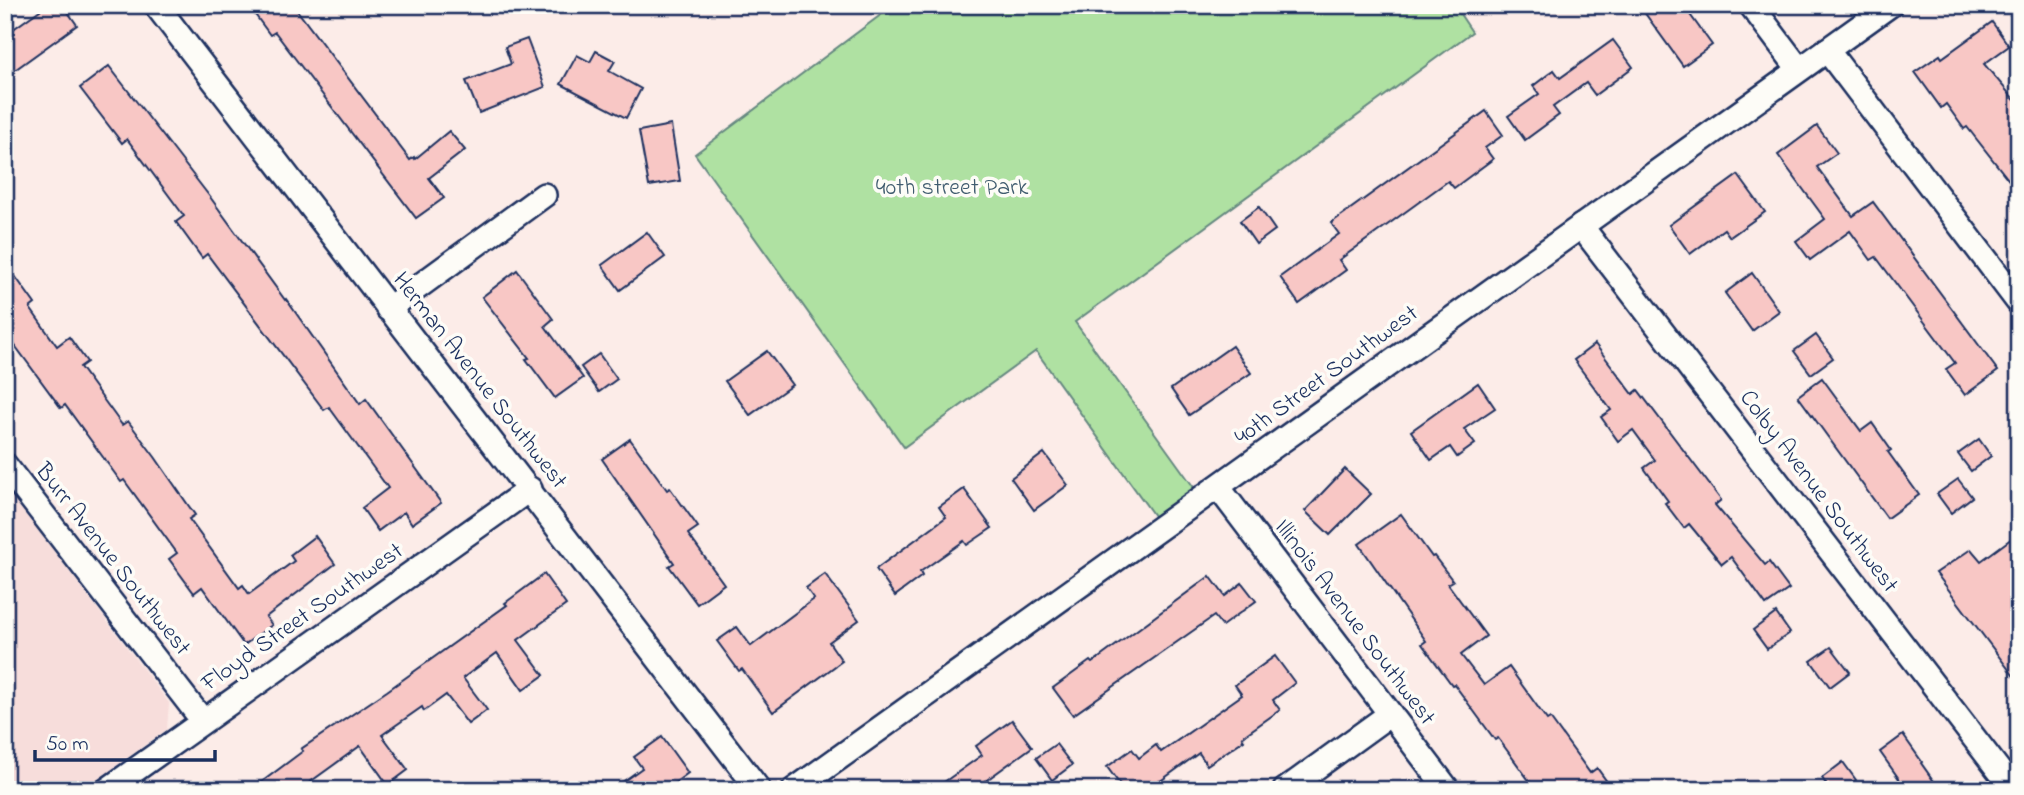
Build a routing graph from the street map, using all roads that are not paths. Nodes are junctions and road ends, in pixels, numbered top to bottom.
1 (156, 5) edge
2 (1751, 5) edge
3 (1891, 5) edge
4 (1827, 50) junction
5 (1799, 69) junction
6 (544, 195) dead end
7 (1581, 226) junction
8 (2019, 303) edge
9 (388, 309) junction
10 (5, 465) edge
11 (1218, 487) junction
12 (530, 489) junction
13 (1390, 715) junction
14 (203, 721) junction
15 (107, 790) edge
16 (760, 790) edge
17 (794, 790) edge
18 (1285, 790) edge
19 (1448, 790) edge
20 (2014, 790) edge

1 - 9 street, Herman Avenue Southwest
2 - 5 street
3 - 4 street, 40th Street Southwest
4 - 5 street, 40th Street Southwest
4 - 8 street
5 - 7 street, 40th Street Southwest
6 - 9 street
7 - 11 street, 40th Street Southwest
7 - 20 street, Colby Avenue Southwest
9 - 12 street, Herman Avenue Southwest
10 - 14 street, Burr Avenue Southwest
11 - 13 street, Illinois Avenue Southwest
11 - 17 street, 40th Street Southwest
12 - 14 street, Floyd Street Southwest
12 - 16 street, Herman Avenue Southwest
13 - 18 street
13 - 19 street, Illinois Avenue Southwest
14 - 15 street, Floyd Street Southwest

